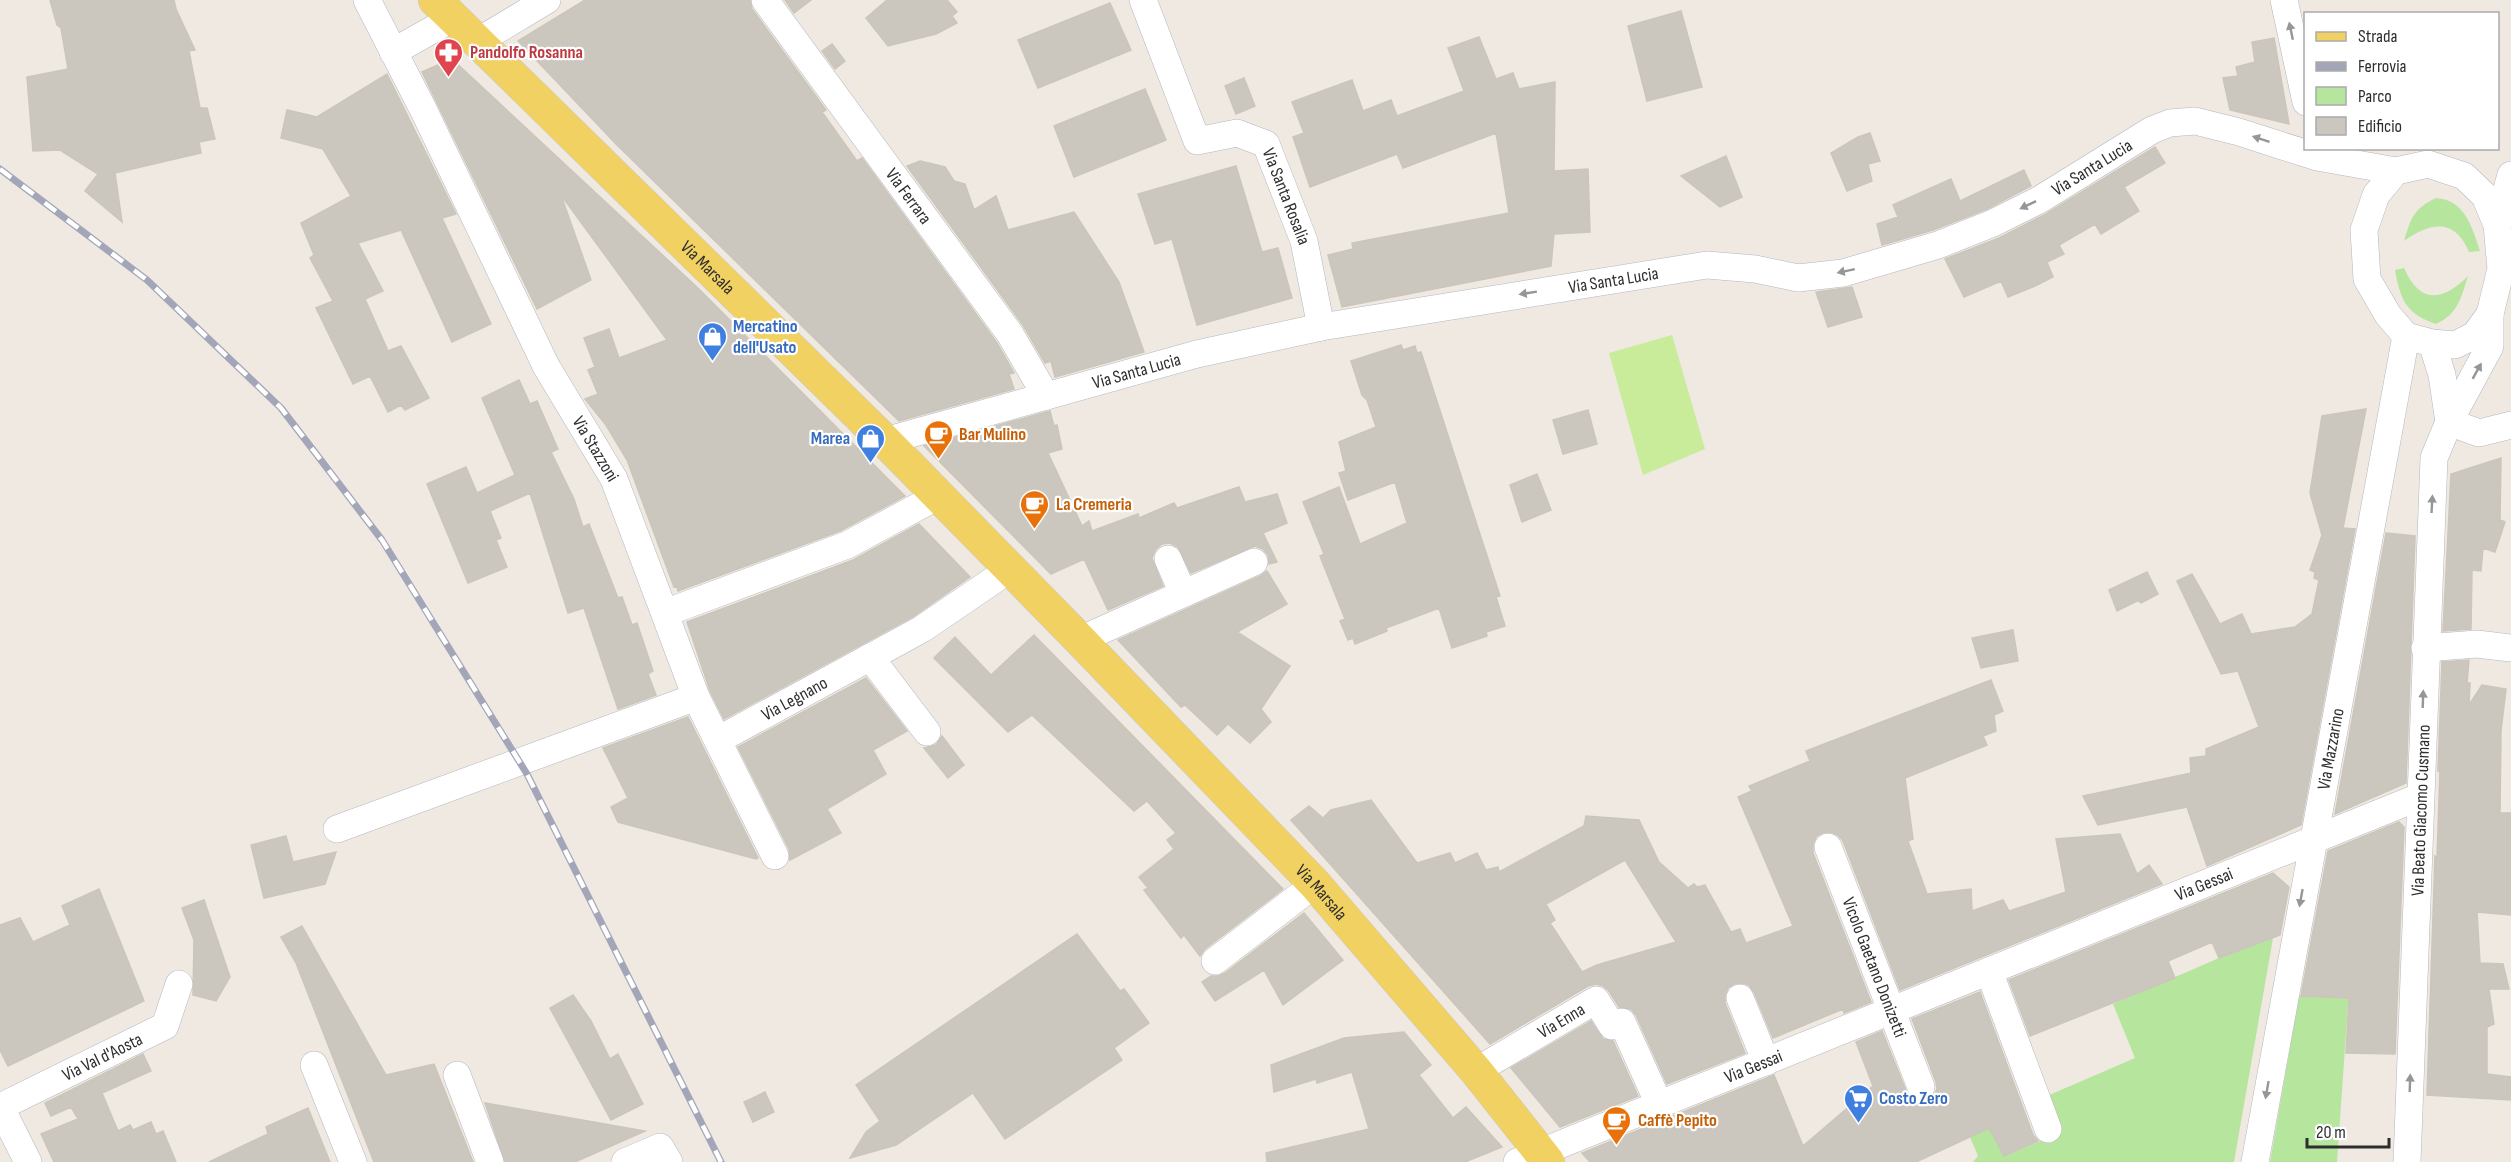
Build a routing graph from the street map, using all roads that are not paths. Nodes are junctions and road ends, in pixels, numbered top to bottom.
1 (367, 0) edge
2 (547, 0) edge
3 (765, 0) edge
4 (1143, 0) edge
5 (2284, 0) edge
6 (444, 9) edge
7 (477, 42) junction
8 (393, 52) junction
9 (2304, 93) edge
10 (2304, 150) edge
11 (2316, 153) edge
12 (2511, 164) edge
13 (2396, 171) junction
14 (2511, 175) edge
15 (2464, 176) junction
16 (2497, 225) junction
17 (2490, 314) junction
18 (1321, 327) junction
19 (2406, 336) junction
20 (2432, 343) junction
21 (2501, 349) edge
22 (1046, 396) junction
23 (2449, 422) junction
24 (2511, 425) edge
25 (885, 441) junction
26 (938, 496) junction
27 (1168, 559) dead end
28 (1254, 562) dead end
29 (1010, 569) junction
30 (1183, 593) junction
31 (665, 613) junction
32 (1080, 640) junction
33 (2426, 648) junction
34 (2511, 648) edge
35 (870, 657) junction
36 (696, 697) junction
37 (927, 732) dead end
38 (718, 740) junction
39 (2419, 797) junction
40 (337, 829) dead end
41 (2312, 841) junction
42 (1828, 847) dead end
43 (775, 856) dead end
44 (1315, 884) junction
45 (1215, 962) dead end
46 (1989, 971) junction
47 (178, 984) dead end
48 (1740, 998) dead end
49 (1892, 1011) junction
50 (1766, 1062) junction
51 (314, 1065) dead end
52 (1476, 1071) junction
53 (457, 1075) dead end
54 (1921, 1087) dead end
55 (1659, 1104) junction
56 (0, 1107) edge
57 (2048, 1129) dead end
58 (664, 1154) edge
59 (1535, 1159) edge
60 (28, 1162) edge
61 (353, 1162) edge
62 (490, 1162) edge
63 (625, 1162) edge
64 (2254, 1162) edge
65 (2407, 1162) edge

1 - 8 street, Via Stazzoni
2 - 7 street
3 - 22 street, Via Ferrara
4 - 18 street, Via Santa Rosalia
9 -> 5 street
6 - 7 main road, Via Marsala
6 - 8 street
7 - 25 main road, Via Marsala
8 - 31 street, Via Stazzoni
10 -> 18 street, Via Santa Lucia
11 - 13 street, Via Santa Lucia
12 - 15 street
13 - 15 street
13 - 19 street
14 - 16 street
15 - 16 street
16 - 17 street
17 - 20 street
17 - 21 street
18 - 22 street, Via Santa Lucia
19 - 20 street
19 - 41 street, Via Mazzarino
20 - 23 street
23 -> 21 street
22 - 25 street, Via Santa Lucia
23 - 24 street
33 -> 23 street, Via Beato Giacomo Cusmano
25 - 26 main road, Via Marsala
26 - 29 main road, Via Marsala
26 - 31 street
27 - 30 street
28 - 30 street
29 - 32 main road, Via Marsala
29 - 35 street, Via Legnano
30 - 32 street
31 - 36 street, Via Stazzoni
32 - 44 main road, Via Marsala
33 - 34 street
39 -> 33 street, Via Beato Giacomo Cusmano
35 - 37 street
35 - 38 street, Via Legnano
36 - 38 street, Via Stazzoni
36 - 40 street
38 - 43 street, Via Stazzoni
39 - 41 street, Via Gessai
65 -> 39 street, Via Beato Giacomo Cusmano
41 - 46 street, Via Gessai
41 -> 64 street, Via Mazzarino
42 - 49 street, Vicolo Gaetano Donizetti
44 - 45 street
44 - 52 main road, Via Marsala
46 - 49 street, Via Gessai
46 - 57 street
47 - 56 street, Via Val d'Aosta
48 - 50 street
49 - 50 street, Via Gessai
49 - 54 street, Vicolo Gaetano Donizetti
50 - 55 street, Via Gessai
51 - 61 street
52 - 55 street, Via Enna
52 - 59 main road, Via Marsala
53 - 62 street
55 - 59 street, Via Gessai
56 - 60 street
58 - 63 street

